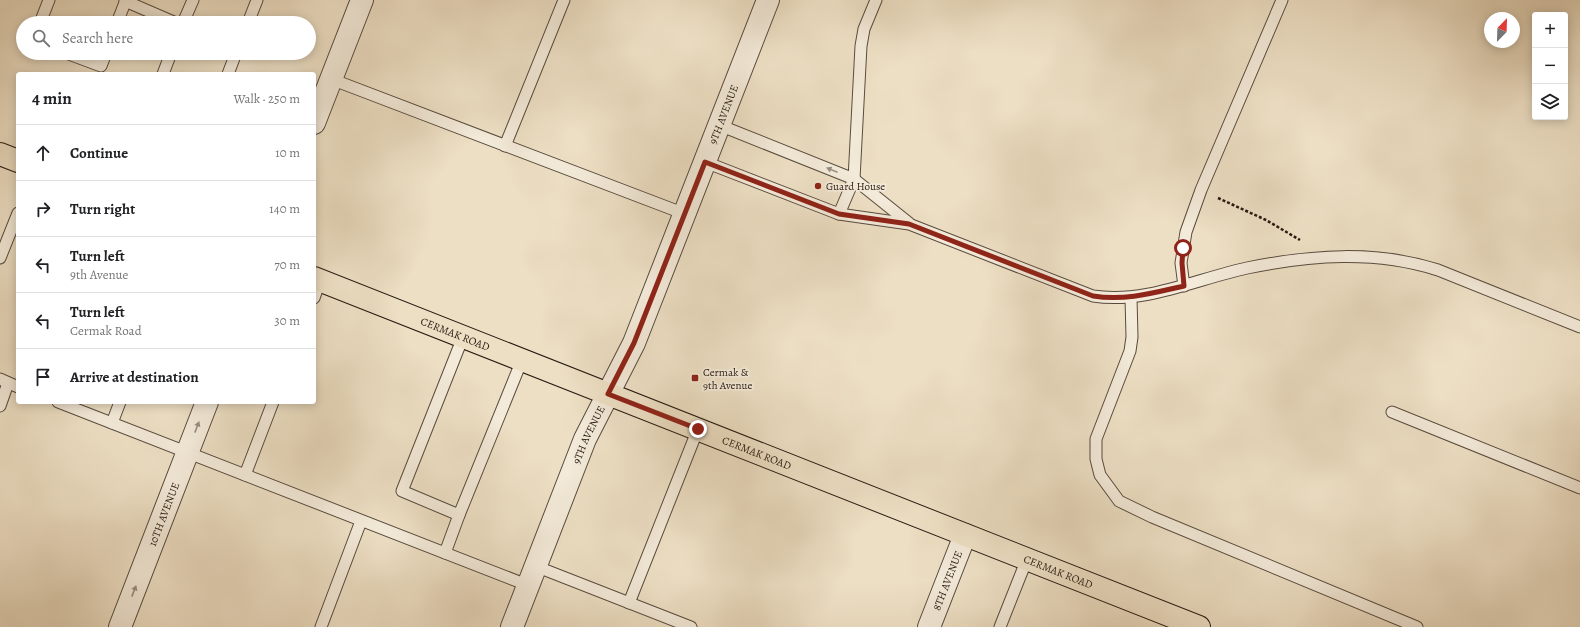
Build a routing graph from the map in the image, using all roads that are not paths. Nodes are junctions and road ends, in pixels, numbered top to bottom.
1 (49, 0) edge
2 (193, 0) edge
3 (257, 0) edge
4 (362, 0) edge
5 (564, 0) edge
6 (768, 0) edge
7 (876, 0) edge
8 (1282, 0) edge
9 (126, 1) edge
10 (43, 16) edge
11 (120, 16) edge
12 (160, 16) edge
13 (186, 16) edge
14 (251, 16) edge
15 (85, 60) edge
16 (104, 60) edge
17 (168, 60) edge
18 (233, 60) edge
19 (164, 72) edge
20 (229, 72) edge
21 (331, 79) junction
22 (316, 118) edge
23 (719, 125) junction
24 (505, 146) junction
25 (0, 154) edge
26 (16, 160) edge
27 (705, 162) junction
28 (854, 179) junction
29 (685, 214) junction
30 (839, 214) junction
31 (16, 218) edge
32 (909, 224) junction
33 (0, 258) edge
34 (316, 286) edge
35 (1184, 286) junction
36 (1131, 298) junction
37 (1580, 327) edge
38 (463, 337) junction
39 (522, 360) junction
40 (9, 383) edge
41 (608, 394) junction
42 (63, 404) edge
43 (119, 404) edge
44 (206, 404) edge
45 (272, 404) edge
46 (0, 406) edge
47 (1392, 412) dead end
48 (112, 423) junction
49 (698, 429) junction
50 (187, 453) junction
51 (245, 475) junction
52 (1580, 488) edge
53 (460, 515) junction
54 (361, 521) junction
55 (965, 534) junction
56 (445, 553) junction
57 (1027, 559) junction
58 (531, 576) junction
59 (629, 603) junction
60 (120, 627) edge
61 (321, 627) edge
62 (512, 627) edge
63 (692, 627) edge
64 (929, 627) edge
65 (1000, 627) edge
66 (1199, 627) edge
67 (1417, 627) edge

1 - 10 lane
2 - 13 lane
3 - 14 lane
4 - 21 street
5 - 24 lane
6 - 23 street, 9TH AVENUE
7 - 28 lane
8 - 35 lane
9 - 11 lane
9 - 12 lane
15 - 16 lane
17 - 19 lane
18 - 20 lane
21 - 22 street
21 - 24 lane
23 - 27 street, 9TH AVENUE
28 -> 23 lane
24 - 29 lane
25 - 26 main road
27 - 29 street, 9TH AVENUE
27 - 30 lane
28 - 30 lane
28 - 32 lane
29 - 41 street, 9TH AVENUE
30 - 32 lane
31 - 33 lane
32 - 36 lane
34 - 38 main road, CERMAK ROAD
35 - 36 lane
35 - 37 lane
36 - 67 lane
38 - 39 main road, CERMAK ROAD
38 - 53 lane
39 - 41 main road, CERMAK ROAD
39 - 53 lane
40 - 46 lane
41 - 49 main road, CERMAK ROAD
41 - 58 street, 9TH AVENUE
42 - 48 lane
43 - 48 lane
50 -> 44 street, 10TH AVENUE
45 - 51 lane
47 - 52 lane
48 - 50 lane
49 - 55 main road, CERMAK ROAD
49 - 59 lane
50 - 51 lane
60 -> 50 street, 10TH AVENUE
51 - 54 lane
53 - 56 lane
54 - 56 lane
54 - 61 lane
55 - 57 main road, CERMAK ROAD
55 - 64 street, 8TH AVENUE
56 - 58 lane
57 - 65 lane
57 - 66 main road, CERMAK ROAD
58 - 59 lane
58 - 62 street, 9TH AVENUE
59 - 63 lane

